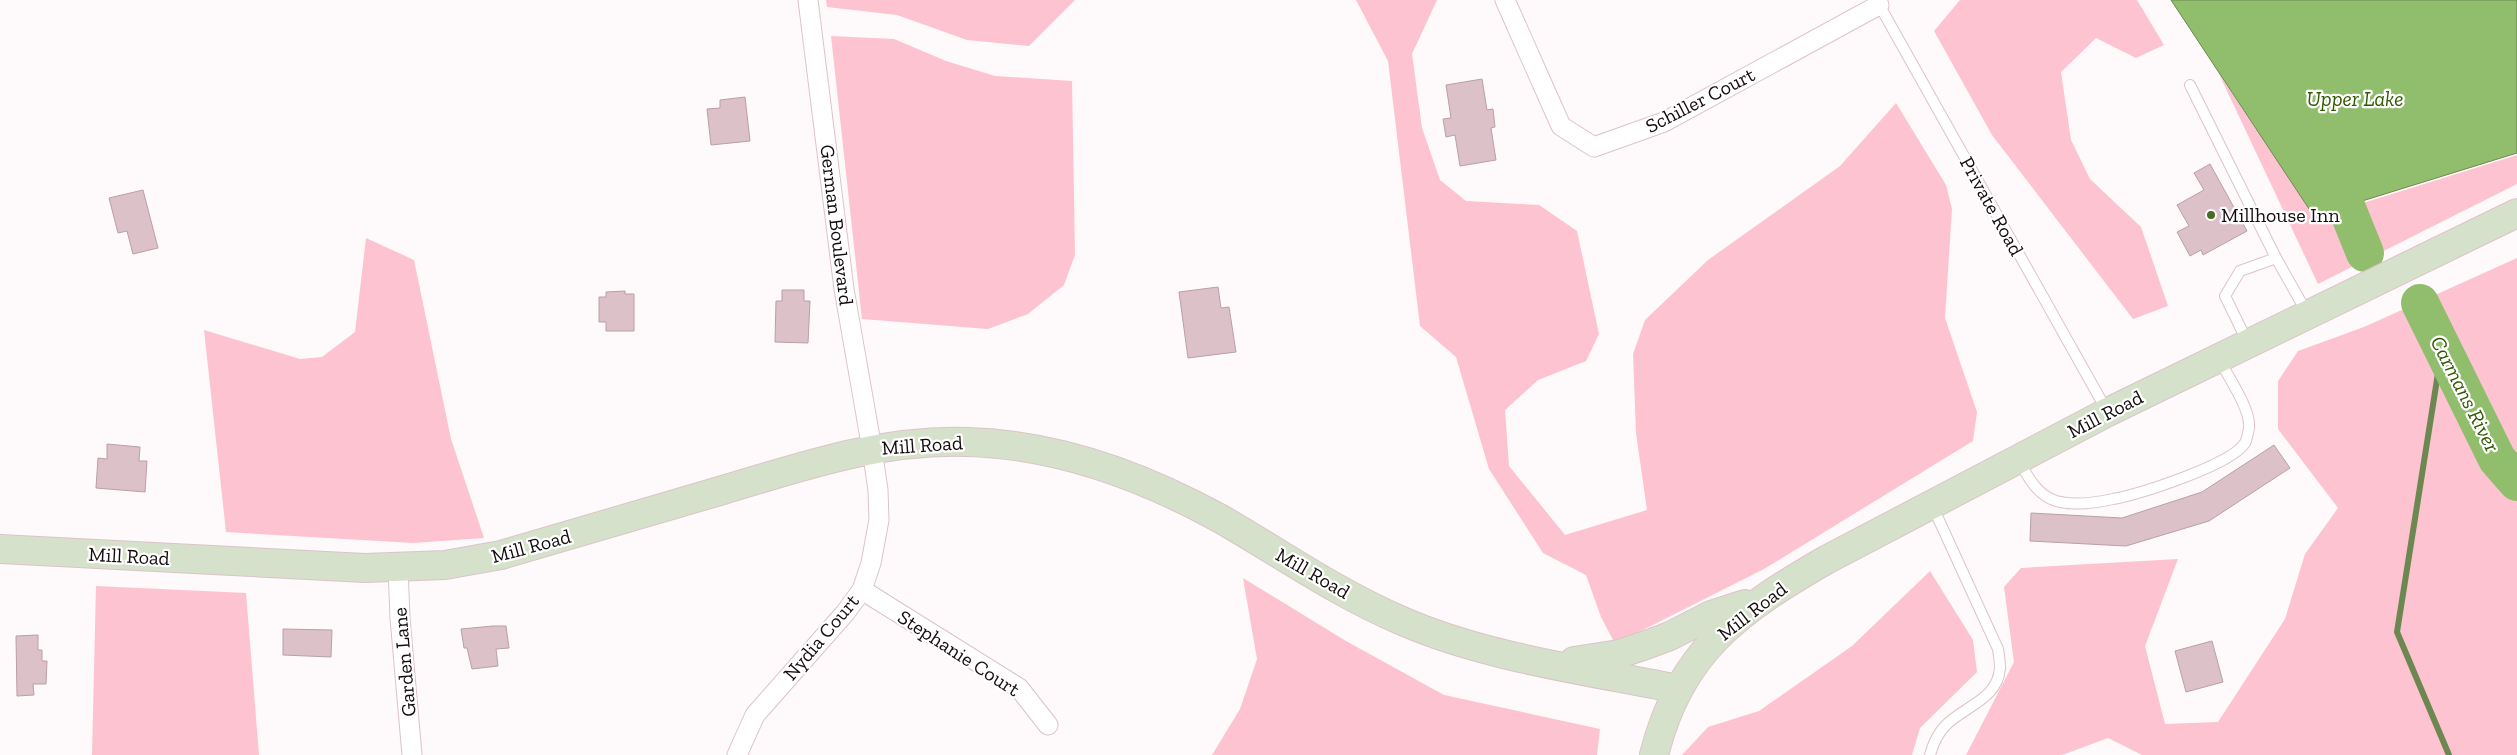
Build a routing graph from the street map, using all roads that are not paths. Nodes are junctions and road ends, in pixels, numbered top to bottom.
1 (808, 0) edge
2 (1505, 0) edge
3 (1878, 3) edge
4 (2190, 86) dead end
5 (2517, 213) edge
6 (2276, 258) junction
7 (2308, 315) junction
8 (2248, 344) junction
9 (2218, 358) junction
10 (2108, 412) junction
11 (872, 449) junction
12 (2018, 460) junction
13 (1932, 504) junction
14 (0, 550) edge
15 (398, 568) junction
16 (862, 590) junction
17 (1764, 598) junction
18 (1548, 664) junction
19 (1678, 689) junction
20 (1048, 725) dead end
21 (412, 755) edge
22 (736, 755) edge
23 (1654, 755) edge
24 (1930, 755) edge

1 - 11 street, German Boulevard
2 - 3 street, Schiller Court
3 - 10 lane, Private Road
4 - 6 lane
5 - 7 main road, Mill Road
6 - 7 lane
6 - 8 lane
7 - 8 main road, Mill Road
8 - 9 main road, Mill Road
9 - 10 main road, Mill Road
9 - 12 lane
10 - 12 main road, Mill Road
11 - 15 main road, Mill Road
11 - 16 street, Nydia Court
11 - 18 main road, Mill Road
12 - 13 main road, Mill Road
13 - 17 main road, Mill Road
13 - 24 lane
14 - 15 main road, Mill Road
15 - 21 street, Garden Lane
16 - 20 street, Stephanie Court
16 - 22 street, Nydia Court
17 - 18 main road
17 - 19 main road, Mill Road
18 - 19 main road, Mill Road
19 - 23 main road

